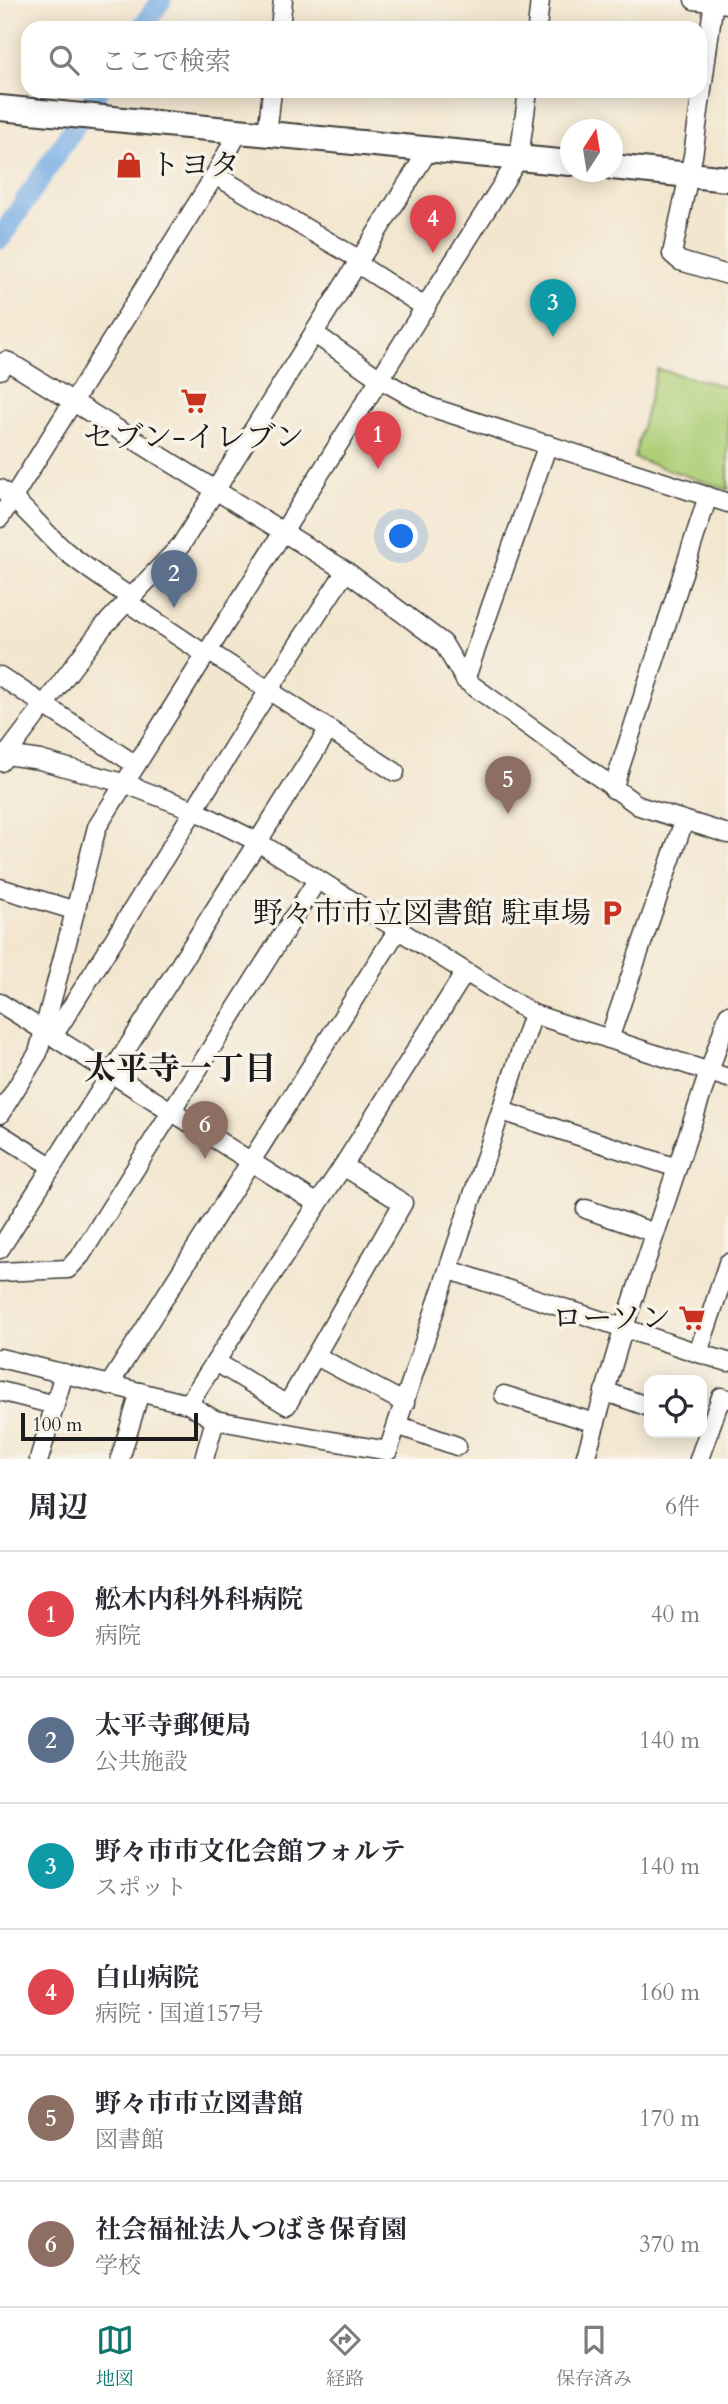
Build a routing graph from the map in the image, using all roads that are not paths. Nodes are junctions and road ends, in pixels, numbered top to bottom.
1 (283, 0) edge
2 (540, 0) edge
3 (694, 0) edge
4 (719, 2) edge
5 (281, 21) edge
6 (538, 21) edge
7 (707, 71) edge
8 (271, 98) edge
9 (527, 98) edge
10 (702, 98) edge
11 (0, 108) edge
12 (239, 131) junction
13 (268, 134) junction
14 (429, 149) junction
15 (519, 158) junction
16 (560, 162) edge
17 (623, 168) edge
18 (215, 175) junction
19 (689, 175) junction
20 (728, 179) edge
21 (359, 262) junction
22 (728, 275) edge
23 (426, 308) junction
24 (315, 334) junction
25 (2, 362) edge
26 (380, 379) junction
27 (75, 400) junction
28 (548, 444) junction
29 (218, 489) junction
30 (7, 493) edge
31 (708, 496) junction
32 (728, 503) edge
33 (0, 519) edge
34 (283, 533) junction
35 (346, 571) junction
36 (128, 600) junction
37 (207, 653) junction
38 (0, 676) edge
39 (466, 680) junction
40 (267, 691) junction
41 (45, 704) junction
42 (329, 729) junction
43 (2, 757) edge
44 (136, 765) junction
45 (395, 772) dead end
46 (126, 785) junction
47 (613, 789) junction
48 (194, 810) junction
49 (684, 821) junction
50 (728, 834) edge
51 (258, 842) junction
52 (317, 880) junction
53 (0, 888) edge
54 (74, 910) junction
55 (397, 931) junction
56 (464, 974) junction
57 (0, 1003) edge
58 (533, 1014) junction
59 (728, 1014) edge
60 (48, 1033) junction
61 (609, 1039) junction
62 (709, 1071) junction
63 (109, 1073) junction
64 (728, 1078) edge
65 (170, 1110) junction
66 (502, 1111) junction
67 (0, 1114) edge
68 (0, 1134) edge
69 (249, 1160) junction
70 (51, 1166) junction
71 (343, 1166) junction
72 (677, 1168) junction
73 (318, 1204) junction
74 (586, 1209) dead end
75 (655, 1233) junction
76 (0, 1249) edge
77 (728, 1263) edge
78 (450, 1270) junction
79 (0, 1272) edge
80 (623, 1330) junction
81 (698, 1353) junction
82 (316, 1356) junction
83 (0, 1358) edge
84 (216, 1362) junction
85 (728, 1362) edge
86 (64, 1373) junction
87 (109, 1384) junction
88 (0, 1391) edge
89 (604, 1391) junction
90 (140, 1392) junction
91 (504, 1395) dead end
92 (728, 1399) edge
93 (405, 1403) junction
94 (188, 1404) junction
95 (55, 1405) junction
96 (644, 1405) edge
97 (215, 1420) junction
98 (595, 1423) junction
99 (707, 1424) edge
100 (397, 1425) junction
101 (703, 1438) edge
102 (457, 1446) dead end
103 (387, 1455) edge
104 (39, 1459) edge
105 (120, 1459) edge
106 (204, 1459) edge
107 (585, 1459) edge
108 (699, 1459) edge

1 - 5 street
2 - 6 street
3 - 4 street
4 - 7 street
8 - 13 street
9 - 15 street
10 - 19 street
11 - 12 highway
12 - 13 highway
12 - 18 street
13 - 14 highway
14 - 15 highway
14 - 21 street
15 - 16 highway
15 - 23 street
17 - 19 highway
18 - 21 street
18 - 27 street
19 - 20 highway
19 - 22 street
21 - 23 street
21 - 24 street
23 - 26 street
24 - 26 street
24 - 29 street
25 - 27 street
26 - 28 street
26 - 34 street
27 - 29 street
27 - 30 street
28 - 31 street
28 - 39 street
29 - 34 street
29 - 36 street
30 - 33 street
30 - 36 street
31 - 32 street
31 - 47 street
34 - 35 street
34 - 37 street
35 - 39 street
35 - 40 street
36 - 37 street
36 - 41 street
37 - 40 street
37 - 44 street
38 - 41 street
39 - 47 street
40 - 42 street
40 - 48 street
41 - 43 street
41 - 44 street
42 - 45 street
42 - 51 street
43 - 46 street
44 - 46 street
46 - 48 street
46 - 54 street
47 - 49 street
48 - 51 street
48 - 60 street
49 - 50 street
49 - 61 street
51 - 52 street
51 - 63 street
52 - 55 street
52 - 65 street
53 - 54 street
54 - 60 street
55 - 56 street
55 - 69 street
56 - 58 street
56 - 71 street
57 - 60 street
58 - 61 street
58 - 66 street
59 - 62 street
60 - 63 street
60 - 67 street
61 - 62 street
62 - 64 street
62 - 72 street
63 - 65 street
63 - 70 street
65 - 69 street
65 - 79 street
66 - 72 street
66 - 78 street
68 - 70 street
69 - 73 street
69 - 87 street
70 - 76 street
71 - 73 street
71 - 82 street
72 - 75 street
73 - 84 street
74 - 75 street
75 - 80 street
77 - 81 street
78 - 80 street
78 - 93 street
80 - 81 street
80 - 89 street
81 - 85 street
82 - 84 street
82 - 93 street
83 - 86 street
84 - 94 street
86 - 87 street
86 - 95 street
87 - 90 street
88 - 95 street
89 - 96 street
89 - 98 street
90 - 94 street
90 - 105 street
91 - 98 street
92 - 99 street
93 - 100 street
94 - 97 street
95 - 104 street
97 - 103 street
97 - 106 street
98 - 107 street
100 - 102 street
100 - 103 street
101 - 108 street

